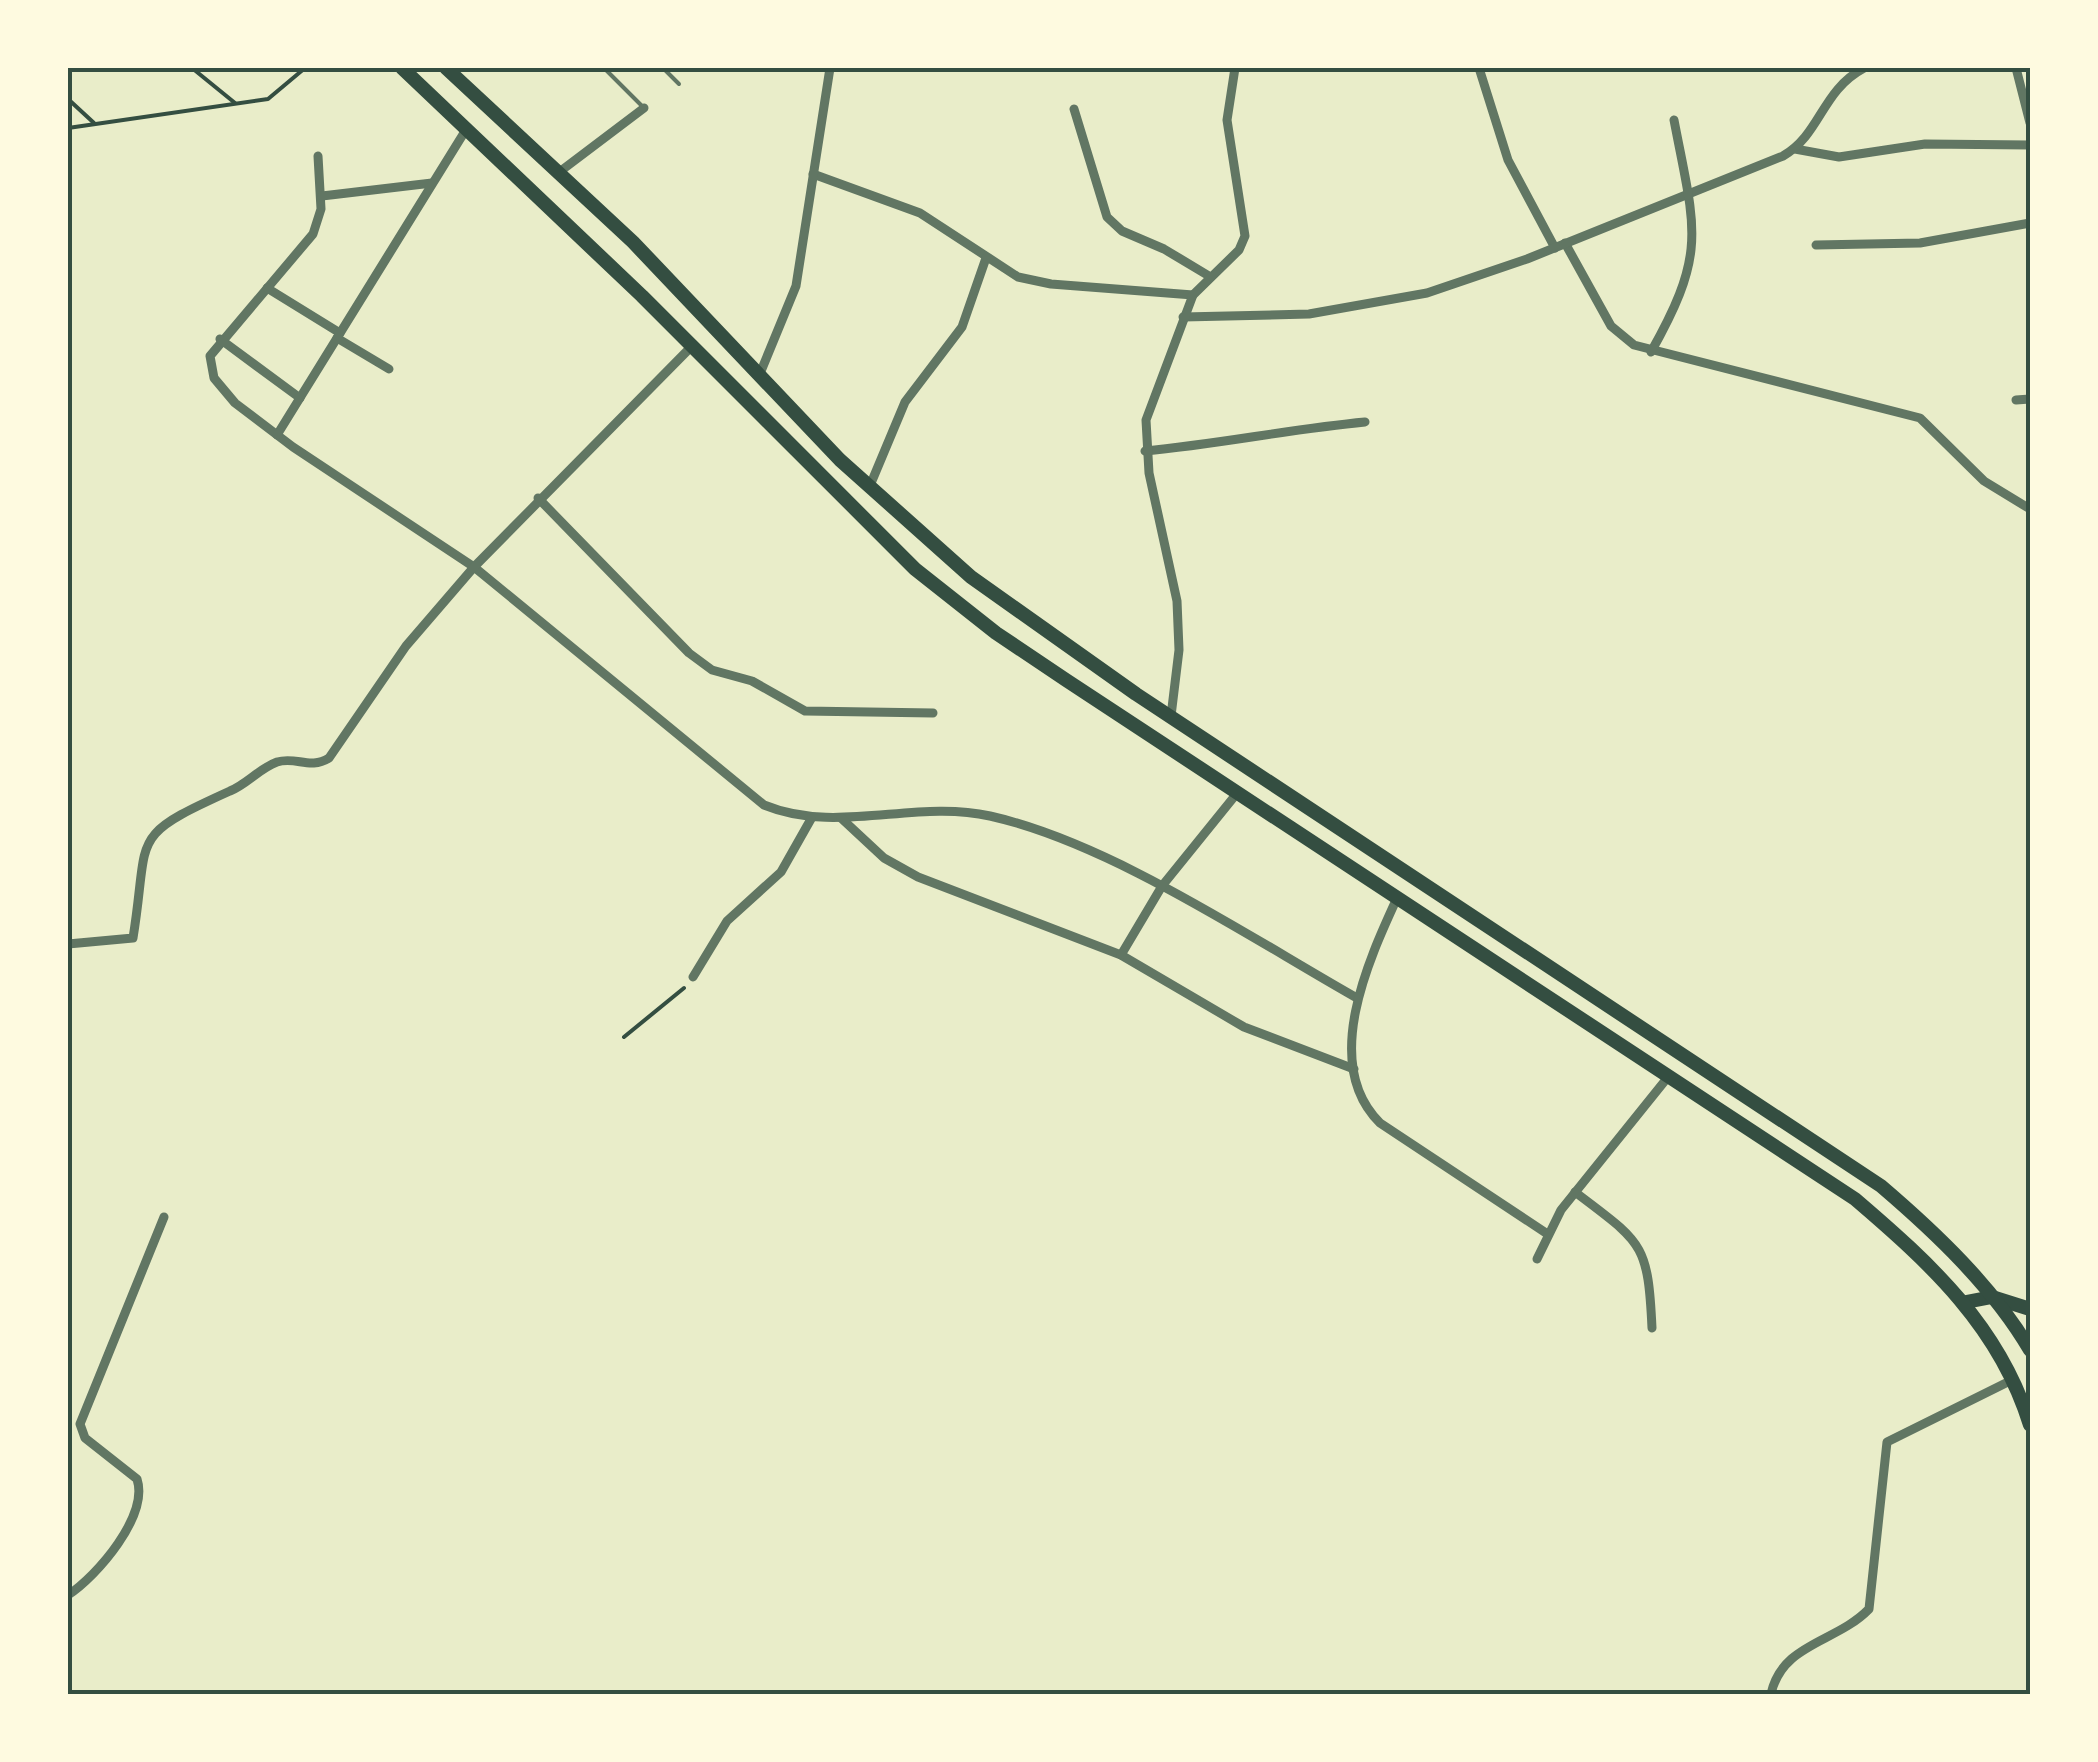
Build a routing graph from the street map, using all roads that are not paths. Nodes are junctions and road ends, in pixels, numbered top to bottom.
1 (402, 68) edge
2 (446, 68) edge
3 (604, 68) edge
4 (662, 68) edge
5 (830, 68) edge
6 (1235, 68) edge
7 (1479, 68) edge
8 (1864, 68) edge
9 (2016, 68) edge
10 (679, 84) dead end
11 (644, 108) joint
12 (1074, 109) dead end
13 (1674, 120) dead end
14 (2030, 123) edge
15 (466, 128) junction
16 (2030, 145) edge
17 (1795, 149) junction
18 (318, 156) dead end
19 (558, 172) junction
20 (812, 174) junction
21 (432, 183) junction
22 (1689, 194) junction
23 (322, 196) junction
24 (2030, 223) edge
25 (1560, 245) junction
26 (1816, 245) dead end
27 (986, 258) junction
28 (1208, 276) junction
29 (267, 288) junction
30 (1193, 295) junction
31 (1183, 317) junction
32 (338, 335) junction
33 (220, 339) junction
34 (692, 346) junction
35 (1651, 352) junction
36 (389, 369) dead end
37 (759, 376) junction
38 (300, 398) junction
39 (2030, 399) edge
40 (2016, 400) dead end
41 (1365, 422) dead end
42 (278, 435) junction
43 (1145, 452) junction
44 (869, 488) junction
45 (538, 498) junction
46 (2030, 509) edge
47 (474, 566) junction
48 (933, 712) dead end
49 (1171, 716) junction
50 (1238, 792) junction
51 (842, 818) junction
52 (810, 819) junction
53 (1162, 886) junction
54 (1398, 896) junction
55 (68, 944) edge
56 (1121, 955) junction
57 (694, 977) road end
58 (1357, 998) junction
59 (1354, 1069) junction
60 (1668, 1077) junction
61 (1575, 1192) junction
62 (164, 1217) dead end
63 (1546, 1233) junction
64 (1538, 1259) dead end
65 (1992, 1297) junction
66 (1966, 1302) junction
67 (2030, 1309) edge
68 (1652, 1328) dead end
69 (2030, 1350) edge
70 (2014, 1379) junction
71 (2030, 1425) edge
72 (68, 1594) edge
73 (1771, 1694) edge

1 - 15 main road
2 - 19 main road
3 - 11 lane
4 - 10 lane
5 - 20 street
6 - 28 street
7 - 25 street
8 - 17 street
9 - 14 street
11 - 19 street
12 - 28 street
13 - 22 street
15 - 21 street
15 - 34 main road
16 - 17 street
17 - 22 street
18 - 23 street
19 - 37 main road
20 - 27 street
20 - 37 street
21 - 23 street
21 - 32 street
22 - 25 street
22 - 35 street
23 - 29 street
24 - 26 street
25 - 31 street
25 - 35 street
27 - 30 street
27 - 44 street
28 - 30 street
29 - 32 street
29 - 33 street
30 - 31 street
31 - 43 street
32 - 36 street
32 - 38 street
33 - 38 street
33 - 42 street
34 - 45 street
34 - 50 main road
35 - 46 street
37 - 44 main road
38 - 42 street
39 - 40 street
41 - 43 street
42 - 47 street
43 - 49 street
44 - 49 main road
45 - 47 street
45 - 48 street
47 - 52 street
47 - 55 street
49 - 65 main road
50 - 53 street
50 - 54 main road
51 - 52 street
51 - 53 street
51 - 56 street
52 - 57 street
53 - 56 street
53 - 58 street
54 - 58 street
54 - 60 main road
56 - 59 street
58 - 59 street
59 - 63 street
60 - 61 street
60 - 66 main road
61 - 63 street
61 - 68 street
62 - 72 street
63 - 64 street
65 - 66 main road
65 - 67 main road
65 - 69 main road
66 - 70 main road
70 - 71 main road
70 - 73 street

